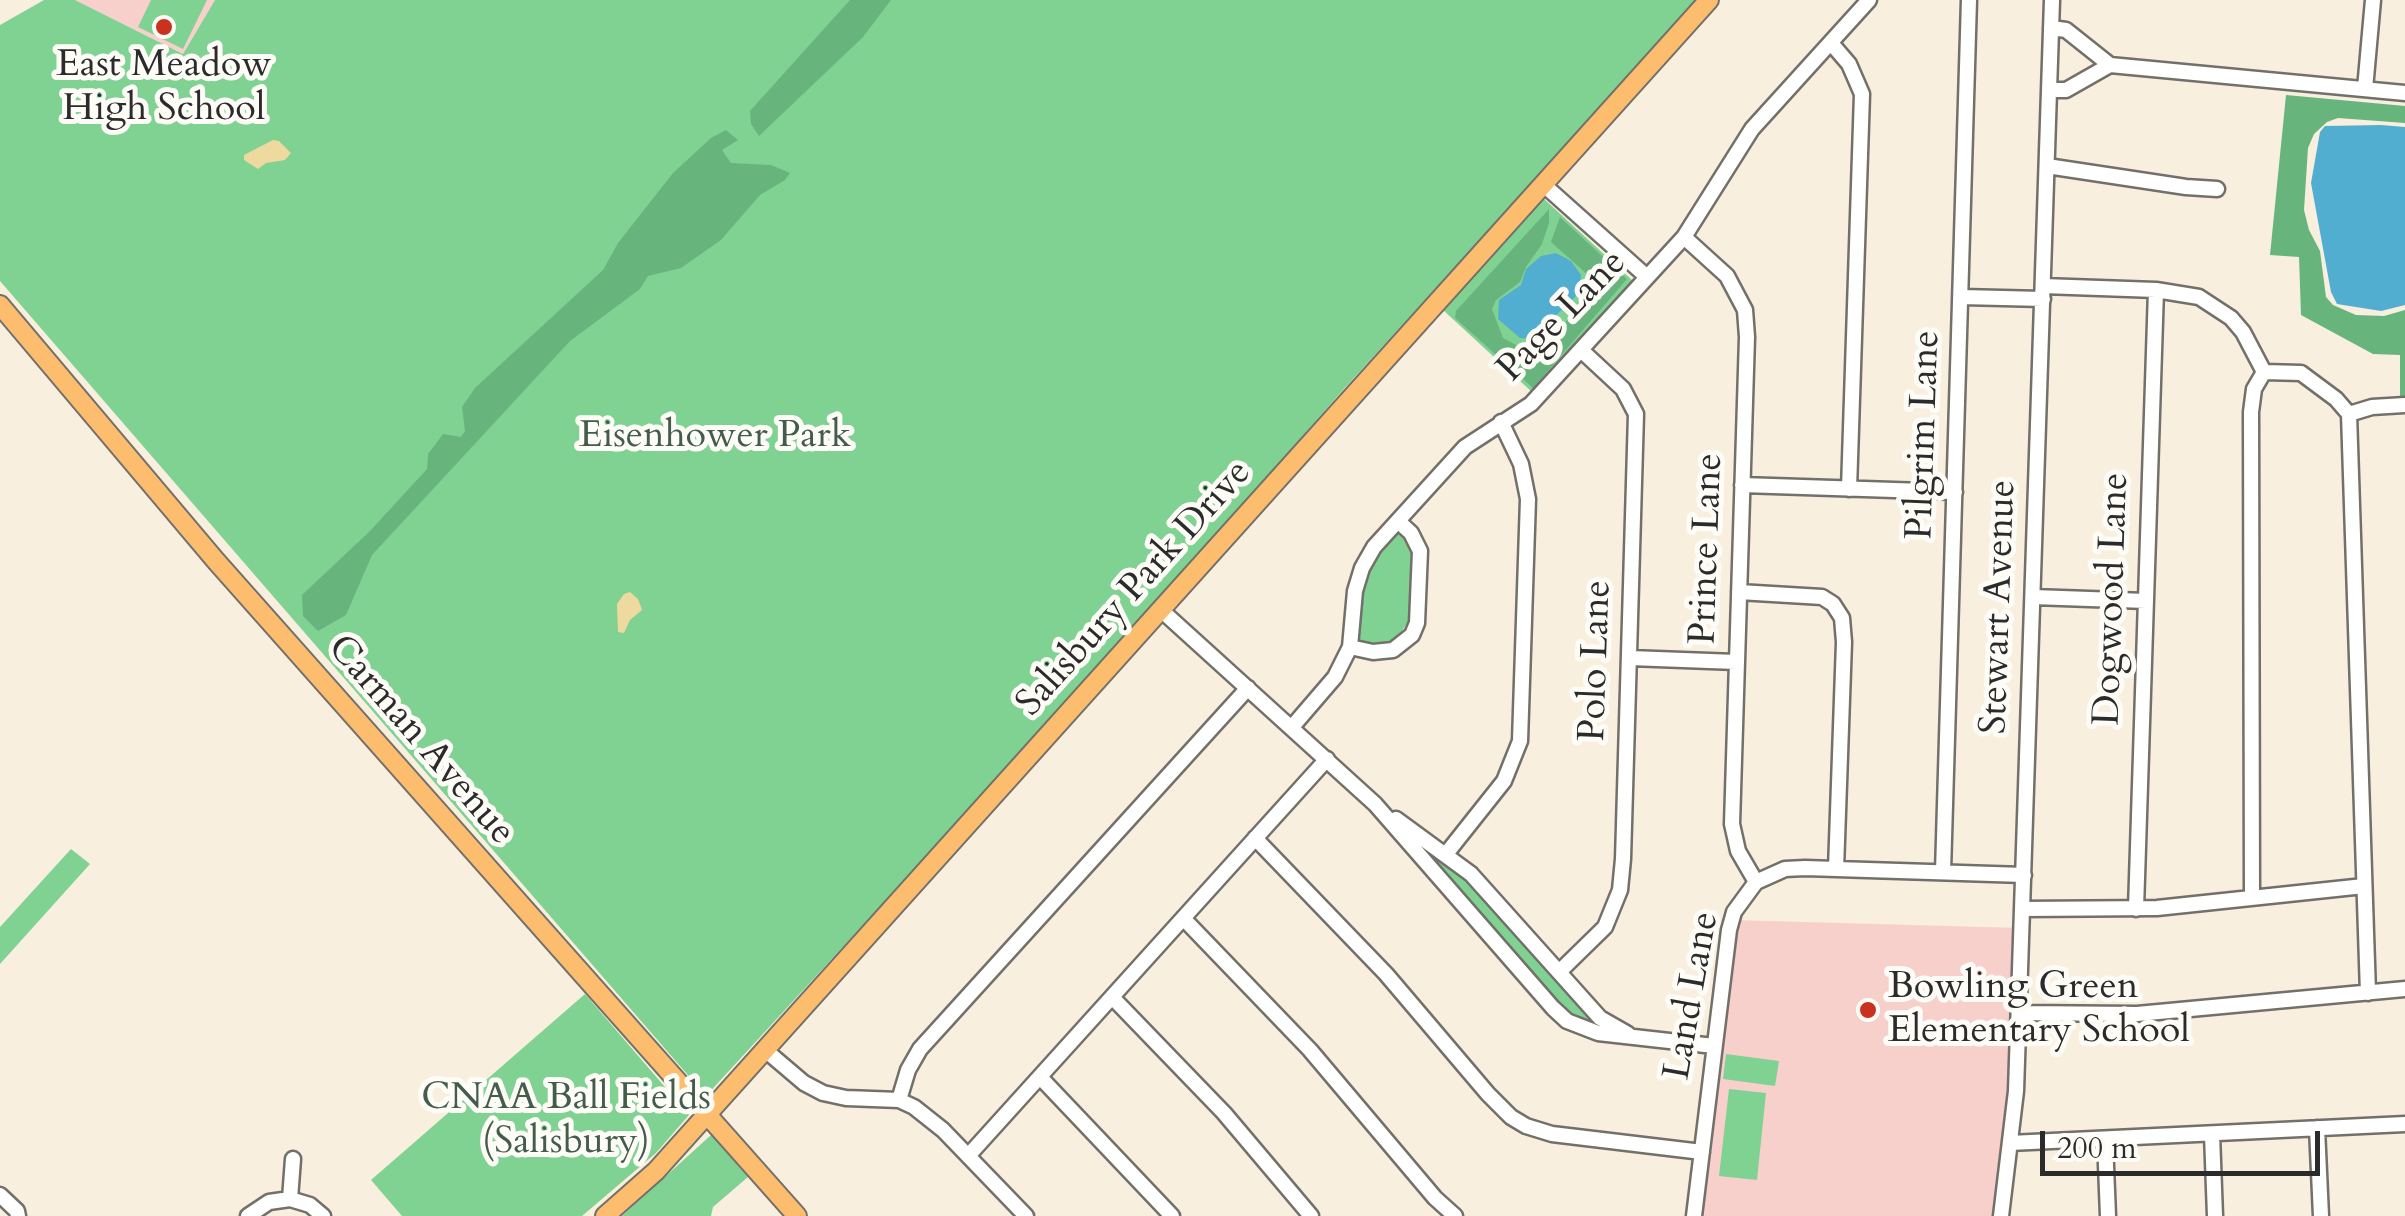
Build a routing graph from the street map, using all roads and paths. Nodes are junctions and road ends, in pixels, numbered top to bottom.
1 (1709, 0) edge
2 (1869, 0) edge
3 (1969, 0) edge
4 (2052, 0) edge
5 (2373, 0) edge
6 (2050, 28) junction
7 (1830, 43) junction
8 (2110, 65) junction
9 (2365, 89) junction
10 (2050, 90) junction
11 (2405, 93) edge
12 (2046, 166) junction
13 (1544, 185) junction
14 (2217, 189) dead end
15 (1684, 237) junction
16 (1646, 277) junction
17 (2156, 290) junction
18 (2043, 293) junction
19 (1962, 296) junction
20 (0, 305) edge
21 (1581, 350) junction
22 (2264, 372) junction
23 (2405, 405) edge
24 (2349, 414) junction
25 (1501, 422) junction
26 (1742, 486) junction
27 (1849, 489) junction
28 (1955, 492) junction
29 (1399, 522) junction
30 (1739, 592) junction
31 (2033, 597) junction
32 (2146, 601) junction
33 (1160, 609) junction
34 (1350, 647) junction
35 (1630, 658) junction
36 (1736, 662) junction
37 (1248, 688) junction
38 (1292, 727) junction
39 (1326, 759) junction
40 (1375, 804) junction
41 (1255, 838) junction
42 (1446, 854) junction
43 (1836, 869) junction
44 (1943, 872) junction
45 (2024, 875) junction
46 (1756, 882) junction
47 (2364, 886) junction
48 (2252, 898) junction
49 (2022, 909) junction
50 (2136, 909) junction
51 (1184, 918) junction
52 (1560, 972) junction
53 (2405, 989) edge
54 (2368, 993) junction
55 (1112, 997) junction
56 (2020, 1012) junction
57 (1638, 1039) junction
58 (1714, 1046) junction
59 (764, 1049) junction
60 (1040, 1076) junction
61 (899, 1100) junction
62 (706, 1114) junction
63 (2405, 1124) edge
64 (2317, 1128) junction
65 (2212, 1134) junction
66 (2105, 1140) junction
67 (2010, 1143) junction
68 (1702, 1152) junction
69 (968, 1156) junction
70 (293, 1160) dead end
71 (0, 1195) edge
72 (290, 1199) junction
73 (18, 1216) edge
74 (248, 1216) edge
75 (324, 1216) edge
76 (605, 1216) edge
77 (797, 1216) edge
78 (1026, 1216) edge
79 (1172, 1216) edge
80 (1311, 1216) edge
81 (1455, 1216) edge
82 (1694, 1216) edge
83 (2001, 1216) edge
84 (2108, 1216) edge
85 (2215, 1216) edge
86 (2321, 1216) edge

1 - 13 main road, Salisbury Park Drive
2 - 7 street, Page Lane
3 - 19 street, Pilgrim Lane
4 - 6 street, Stewart Avenue
5 - 9 street
6 - 8 street
6 - 10 street, Stewart Avenue
7 - 15 street, Page Lane
7 - 27 street
8 - 9 street
8 - 10 street
9 - 11 street
10 - 12 street, Stewart Avenue
12 - 14 street
12 - 18 street, Stewart Avenue
13 - 16 street
13 - 33 main road, Salisbury Park Drive
15 - 16 street, Page Lane
15 - 26 street, Prince Lane
16 - 21 street, Page Lane
17 - 18 street
17 - 22 street
17 - 32 street, Dogwood Lane
18 - 19 street
18 - 31 street, Stewart Avenue
19 - 28 street, Pilgrim Lane
20 - 62 main road, Carman Avenue
21 - 25 street, Page Lane
21 - 35 street, Polo Lane
22 - 24 street
22 - 48 street
23 - 24 street
24 - 47 street
25 - 29 street, Page Lane
25 - 42 street
26 - 27 street
26 - 30 street, Prince Lane
27 - 28 street
28 - 44 street, Pilgrim Lane
29 - 34 street, Page Lane
29 - 34 street
30 - 36 street, Prince Lane
30 - 43 street
31 - 32 street
31 - 45 street, Stewart Avenue
32 - 50 street, Dogwood Lane
33 - 37 street
33 - 59 main road, Salisbury Park Drive
34 - 38 street, Page Lane
35 - 36 street
35 - 52 street, Polo Lane
36 - 46 street, Prince Lane
37 - 38 street
37 - 61 street
38 - 39 street
39 - 40 street
39 - 41 street
40 - 42 street
40 - 57 street
41 - 51 street
41 - 68 street
42 - 52 street
43 - 44 street, Land Lane
43 - 46 street, Land Lane
44 - 45 street, Land Lane
45 - 49 street, Stewart Avenue
46 - 58 street, Land Lane
47 - 48 street
47 - 54 street
48 - 50 street
49 - 50 street
49 - 56 street, Stewart Avenue
51 - 55 street
51 - 81 street
52 - 57 street
53 - 54 street
54 - 56 street
55 - 60 street
55 - 80 street
56 - 67 street, Stewart Avenue
57 - 58 street
58 - 68 street, Land Lane
59 - 61 street
59 - 62 main road, Salisbury Park Drive
60 - 69 street
60 - 79 street
61 - 69 street
62 - 76 main road, Salisbury Park Drive
62 - 77 main road, Carman Avenue
63 - 64 street
64 - 65 street
64 - 86 street
65 - 66 street
65 - 85 street
66 - 67 street
66 - 84 street
67 - 83 street, Stewart Avenue
68 - 82 street, Land Lane
69 - 78 street
70 - 72 street
71 - 73 street
72 - 74 street
72 - 75 street

